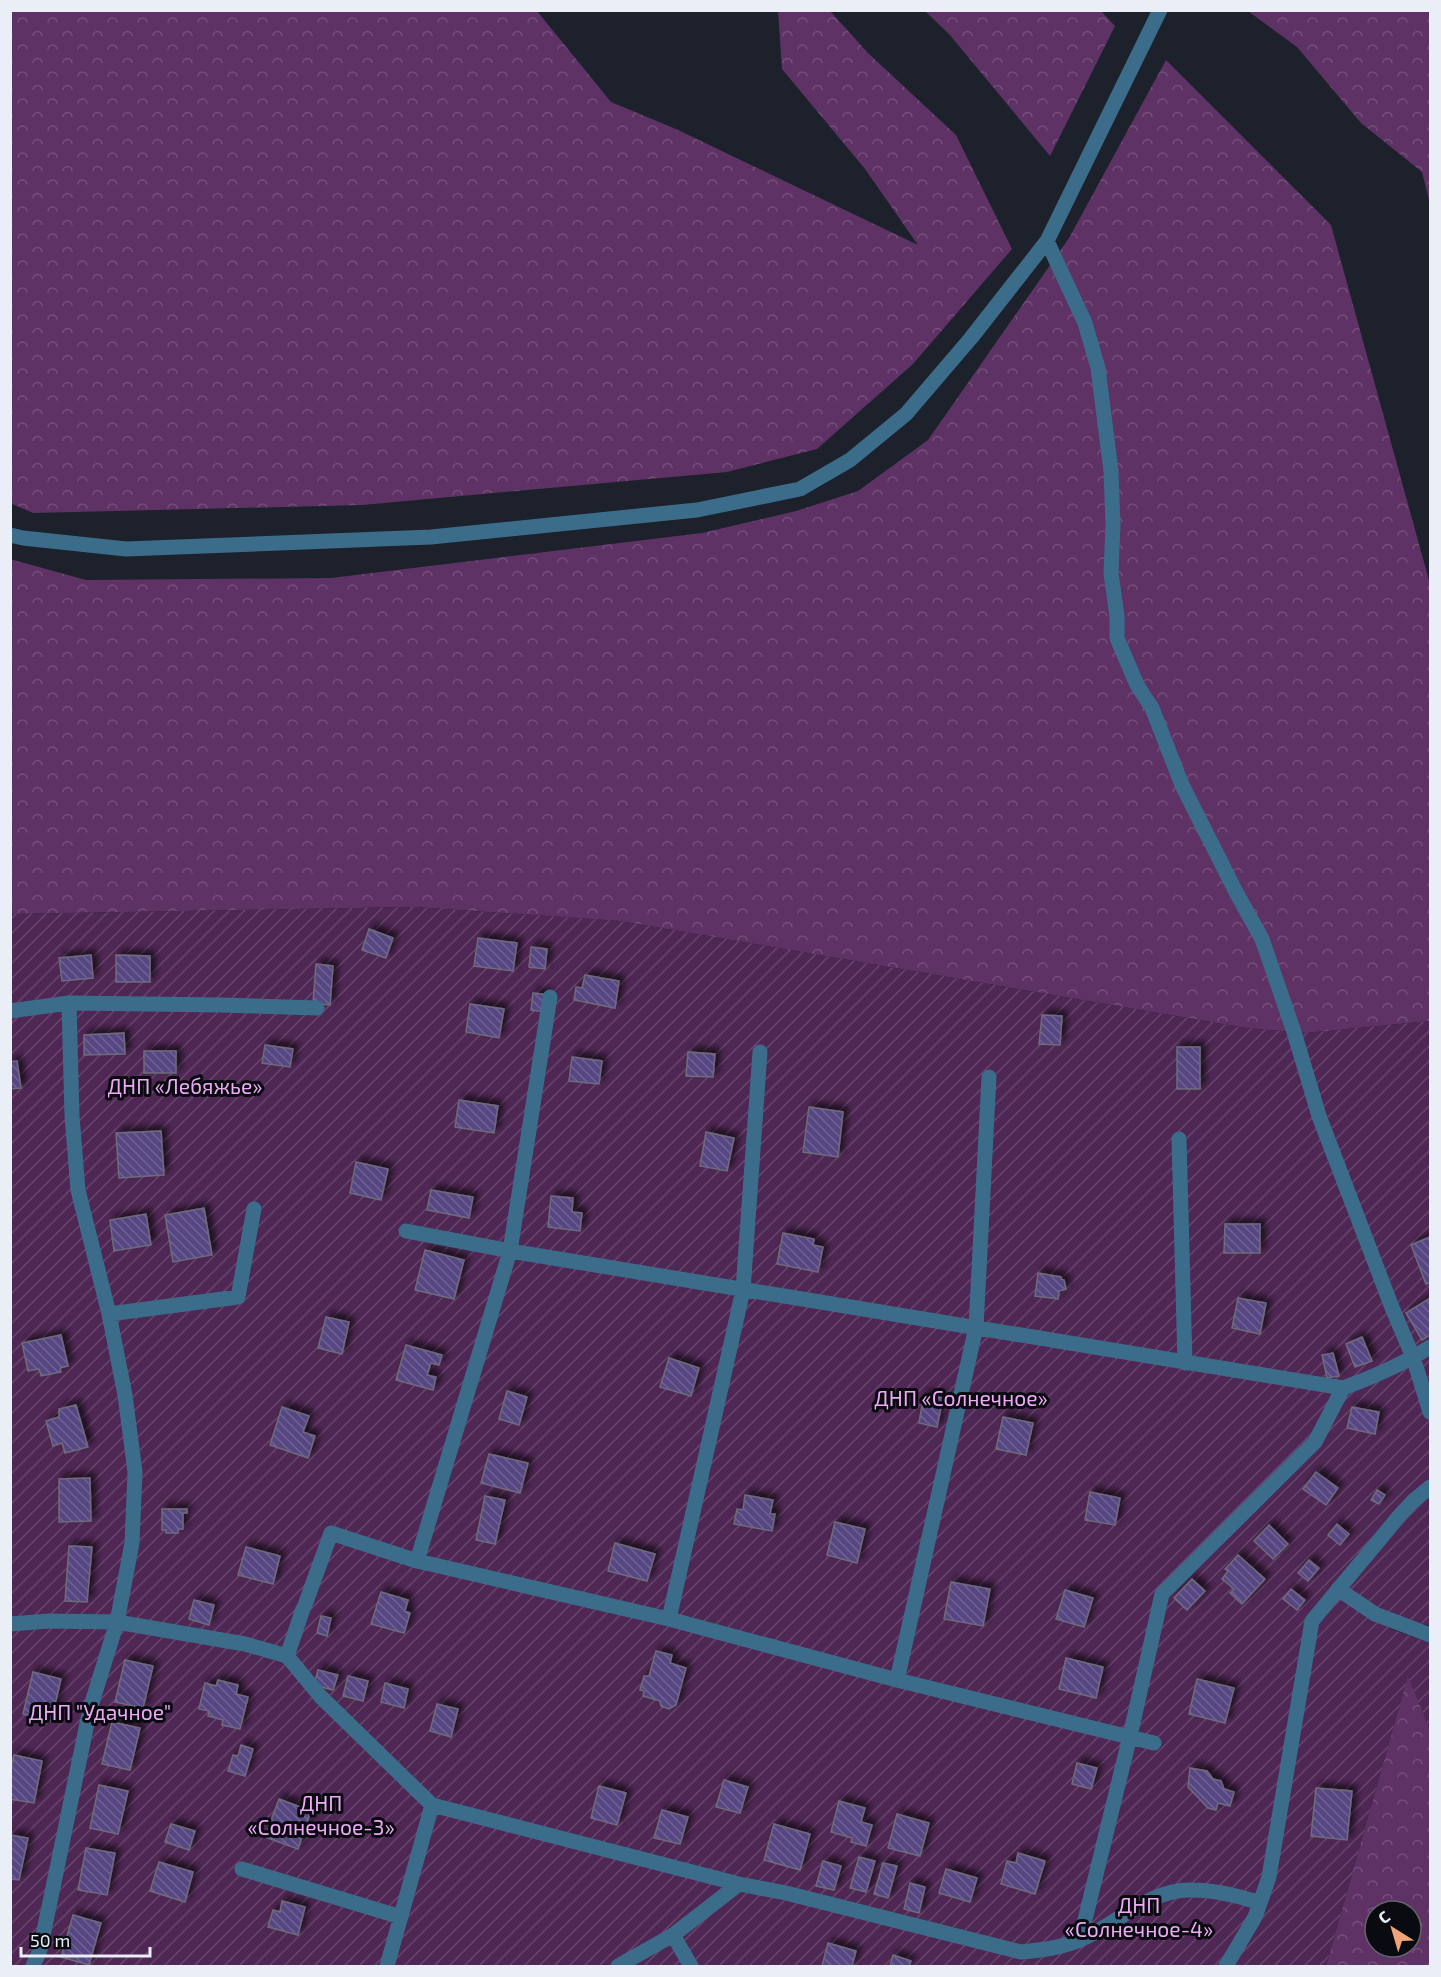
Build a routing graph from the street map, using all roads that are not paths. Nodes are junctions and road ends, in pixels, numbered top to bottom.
1 (1160, 10) edge
2 (1047, 241) junction
3 (10, 535) edge
4 (550, 997) dead end
5 (69, 1003) junction
6 (317, 1008) dead end
7 (10, 1011) edge
8 (760, 1052) dead end
9 (989, 1077) dead end
10 (1179, 1139) dead end
11 (254, 1209) dead end
12 (406, 1231) dead end
13 (510, 1251) junction
14 (743, 1290) junction
15 (109, 1314) junction
16 (976, 1327) junction
17 (1431, 1347) edge
18 (1413, 1357) junction
19 (1185, 1363) junction
20 (1343, 1388) junction
21 (1431, 1412) edge
22 (1431, 1487) edge
23 (417, 1562) junction
24 (1338, 1589) junction
25 (669, 1619) junction
26 (117, 1622) junction
27 (10, 1624) edge
28 (1431, 1635) edge
29 (286, 1656) junction
30 (897, 1680) junction
31 (1130, 1736) junction
32 (1154, 1743) dead end
33 (432, 1805) junction
34 (242, 1869) dead end
35 (739, 1884) junction
36 (1260, 1903) junction
37 (401, 1917) junction
38 (673, 1935) junction
39 (1080, 1940) junction
40 (33, 1966) edge
41 (387, 1966) edge
42 (618, 1966) edge
43 (691, 1966) edge
44 (1226, 1966) edge

1 - 2 street
2 - 3 street
2 - 18 street
4 - 13 street
5 - 6 street
5 - 7 street
5 - 15 street
8 - 14 street
9 - 16 street
10 - 19 street
11 - 15 street
12 - 13 street
13 - 14 street
13 - 23 street
14 - 16 street
14 - 25 street
15 - 26 street
16 - 19 street
16 - 30 street
17 - 18 street
18 - 20 street
18 - 21 street
19 - 20 street
20 - 31 street
22 - 24 street
23 - 25 street
23 - 29 street
24 - 28 street
24 - 36 street
25 - 30 street
26 - 27 street
26 - 29 street
26 - 40 street
29 - 33 street
30 - 31 street
31 - 32 street
31 - 39 street
33 - 35 street
33 - 37 street
34 - 37 street
35 - 38 street
35 - 39 street
36 - 39 street
36 - 44 street
37 - 41 street
38 - 42 street
38 - 43 street

